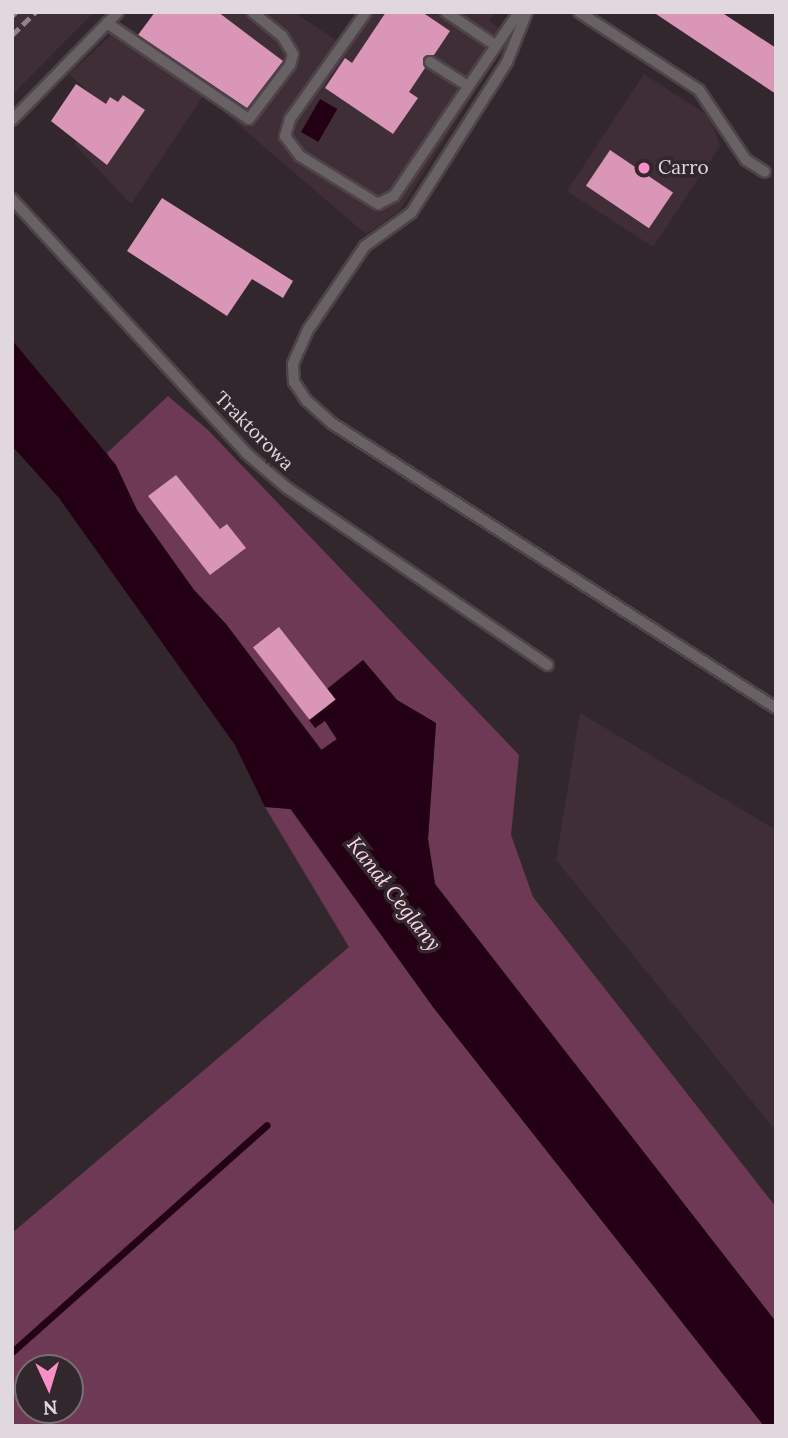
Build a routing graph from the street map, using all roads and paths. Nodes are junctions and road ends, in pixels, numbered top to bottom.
1 (118, 12) edge
2 (252, 12) edge
3 (366, 12) edge
4 (446, 12) edge
5 (519, 12) edge
6 (527, 12) edge
7 (579, 12) edge
8 (107, 23) junction
9 (495, 46) junction
10 (430, 62) dead end
11 (468, 86) junction
12 (12, 120) edge
13 (765, 172) dead end
14 (12, 199) edge
15 (547, 665) dead end
16 (776, 708) edge

1 - 8 lane
2 - 8 lane
3 - 11 lane
4 - 9 lane
5 - 9 lane
6 - 16 lane
7 - 13 lane
8 - 12 lane
9 - 11 lane
10 - 11 lane
14 - 15 lane, Traktorowa

